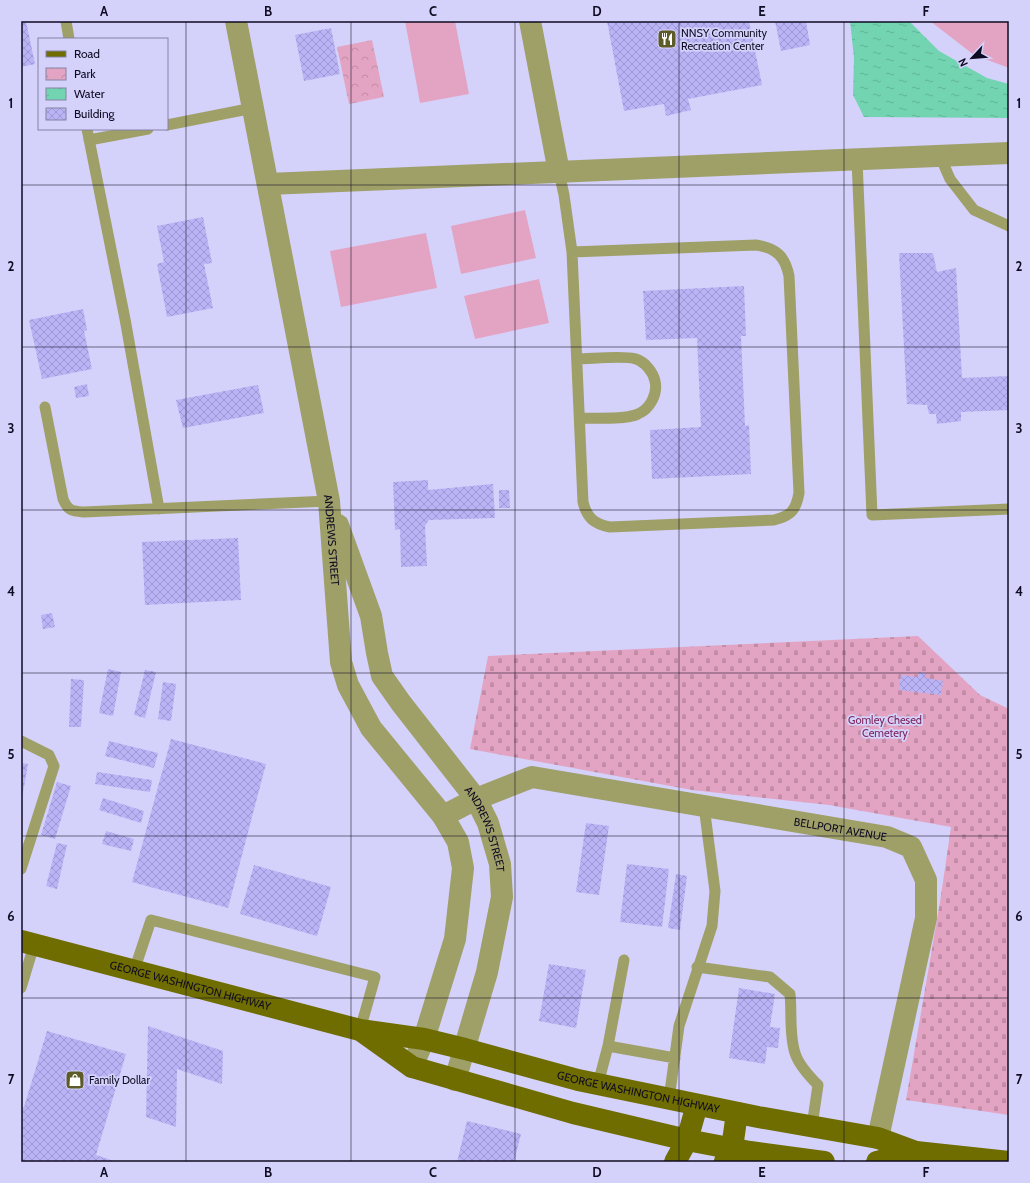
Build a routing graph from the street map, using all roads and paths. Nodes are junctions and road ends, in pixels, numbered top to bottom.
1 (66, 21) edge
2 (236, 21) edge
3 (530, 21) edge
4 (69, 38) edge
5 (253, 108) junction
6 (168, 125) edge
7 (87, 130) edge
8 (143, 130) edge
9 (89, 140) junction
10 (1009, 153) edge
11 (940, 156) junction
12 (857, 160) junction
13 (559, 172) junction
14 (268, 184) junction
15 (1009, 226) edge
16 (572, 252) junction
17 (577, 360) junction
18 (45, 407) dead end
19 (580, 418) junction
20 (329, 502) junction
21 (159, 509) junction
22 (1009, 509) edge
23 (21, 741) edge
24 (476, 799) junction
25 (704, 806) junction
26 (443, 816) junction
27 (21, 869) edge
28 (27, 943) edge
29 (624, 960) dead end
30 (697, 967) junction
31 (134, 971) junction
32 (21, 988) edge
33 (360, 1030) junction
34 (424, 1039) junction
35 (608, 1046) junction
36 (465, 1049) junction
37 (675, 1058) junction
38 (412, 1067) junction
39 (455, 1080) junction
40 (598, 1084) junction
41 (669, 1099) junction
42 (698, 1104) junction
43 (737, 1113) junction
44 (812, 1126) junction
45 (878, 1138) junction
46 (687, 1140) junction
47 (728, 1155) edge
48 (916, 1157) edge
49 (675, 1162) edge
50 (824, 1162) edge
51 (877, 1162) edge
52 (1009, 1162) edge

1 - 4 lane
2 - 5 street
3 - 13 street
5 - 6 lane
5 - 14 street
7 - 9 lane
8 - 9 lane
9 - 21 lane
10 - 11 street
11 - 12 street
11 - 15 lane
12 - 13 street
12 - 22 lane
13 - 14 street
13 - 16 lane
14 - 20 street
16 - 17 lane
16 - 19 lane
17 - 19 lane
17 - 19 lane
18 - 21 lane
20 - 21 lane
20 - 24 street, ANDREWS STREET
20 - 26 street, ANDREWS STREET
23 - 27 lane
24 - 25 street, BELLPORT AVENUE
24 - 26 street, BELLPORT AVENUE
24 - 36 street, ANDREWS STREET
25 - 30 lane
25 - 45 street, BELLPORT AVENUE
26 - 34 street, ANDREWS STREET
28 - 31 main road, GEORGE WASHINGTON HIGHWAY
28 - 32 lane
29 - 35 lane
30 - 37 lane
30 - 44 lane
31 - 33 main road, GEORGE WASHINGTON HIGHWAY
31 - 33 lane
33 - 34 main road, GEORGE WASHINGTON HIGHWAY
33 - 38 main road, GEORGE WASHINGTON HIGHWAY
34 - 36 main road, GEORGE WASHINGTON HIGHWAY
34 - 38 street, ANDREWS STREET
35 - 37 lane
35 - 40 lane
36 - 39 street, ANDREWS STREET
36 - 40 main road, GEORGE WASHINGTON HIGHWAY
37 - 41 lane
38 - 39 main road, GEORGE WASHINGTON HIGHWAY
39 - 46 main road, GEORGE WASHINGTON HIGHWAY
40 - 41 main road, GEORGE WASHINGTON HIGHWAY
41 - 42 main road, GEORGE WASHINGTON HIGHWAY
42 - 43 main road, GEORGE WASHINGTON HIGHWAY
42 - 46 main road
43 - 44 main road, GEORGE WASHINGTON HIGHWAY
43 - 47 main road
44 - 45 main road, GEORGE WASHINGTON HIGHWAY
45 - 48 main road, GEORGE WASHINGTON HIGHWAY
46 - 47 main road, GEORGE WASHINGTON HIGHWAY
46 - 49 main road
47 - 50 main road, GEORGE WASHINGTON HIGHWAY
48 - 51 main road, GEORGE WASHINGTON HIGHWAY
48 - 52 main road, GEORGE WASHINGTON HIGHWAY

